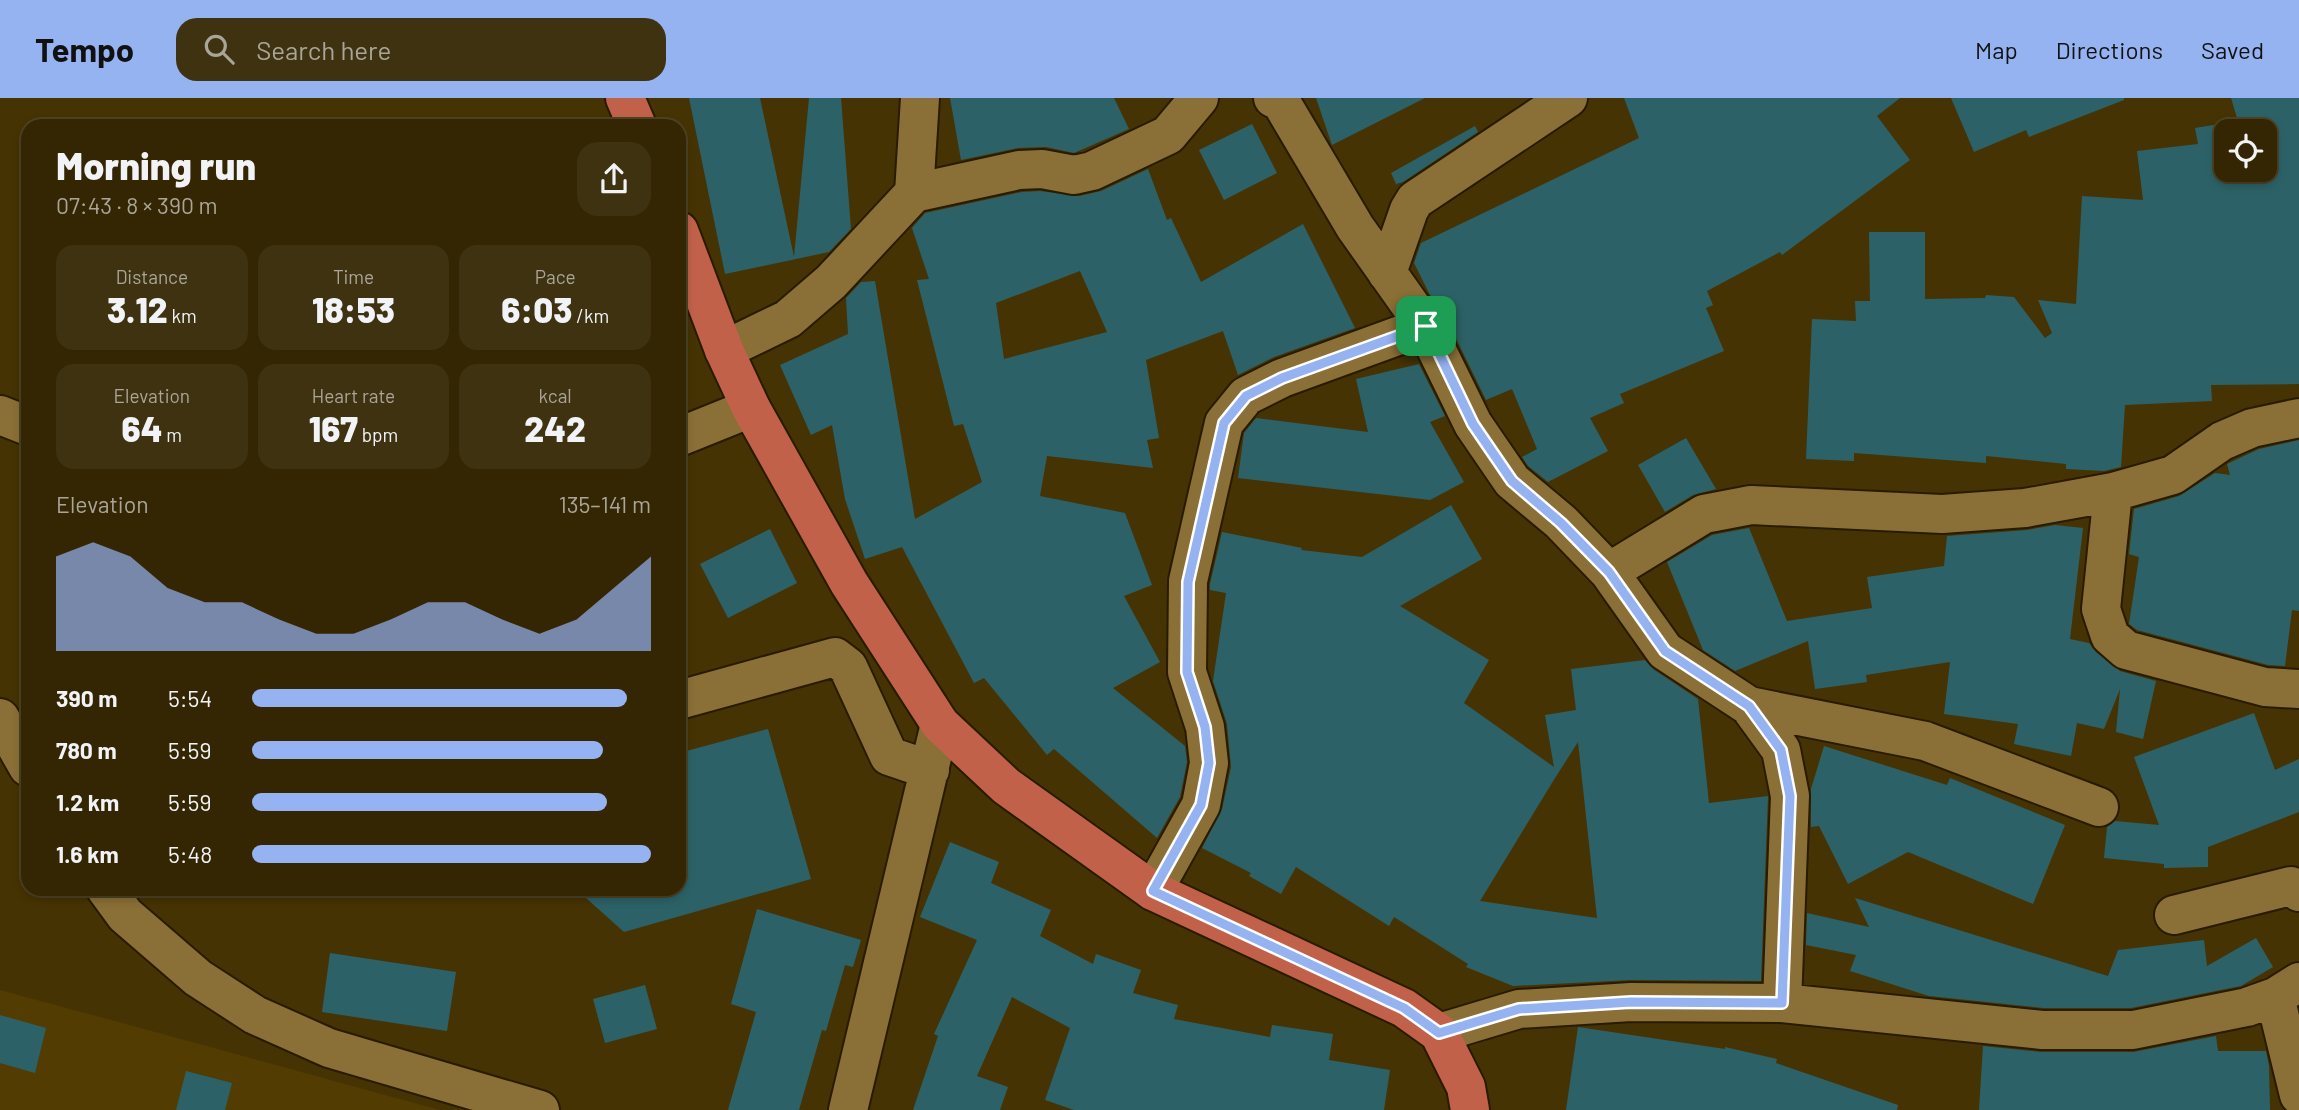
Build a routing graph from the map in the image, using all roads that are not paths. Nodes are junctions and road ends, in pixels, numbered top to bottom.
1 (625, 98) edge
2 (920, 98) edge
3 (1199, 98) edge
4 (1273, 98) edge
5 (1568, 98) edge
6 (634, 119) edge
7 (914, 193) junction
8 (686, 250) edge
9 (1387, 273) junction
10 (1426, 326) junction
11 (724, 350) junction
12 (751, 408) junction
13 (0, 415) edge
14 (2299, 418) edge
15 (21, 423) edge
16 (686, 434) edge
17 (2113, 492) junction
18 (1609, 572) junction
19 (2299, 689) edge
20 (686, 697) edge
21 (1749, 706) junction
22 (0, 718) edge
23 (940, 724) junction
24 (21, 755) edge
25 (930, 770) junction
26 (2099, 807) dead end
27 (1153, 891) junction
28 (2299, 892) edge
29 (111, 896) edge
30 (2174, 915) dead end
31 (2287, 989) edge
32 (1782, 1003) junction
33 (1439, 1033) junction
34 (2299, 1095) edge
35 (540, 1110) edge
36 (848, 1110) edge
37 (1470, 1110) edge

1 - 6 main road
2 - 7 street
3 - 7 street
4 - 9 street
5 - 9 street
7 - 11 street
8 - 11 main road
9 - 10 street
10 - 18 street
10 - 27 street
11 - 12 main road
12 - 16 street
12 - 23 main road
13 - 15 street
14 - 17 street
17 - 18 street
17 - 19 street
18 - 21 street
20 - 25 street
21 - 26 street
21 - 32 street
22 - 24 street
23 - 25 street
23 - 27 main road
25 - 36 street
27 - 33 main road
28 - 30 street
29 - 35 street
31 - 32 street
31 - 34 street
32 - 33 street
33 - 37 main road

